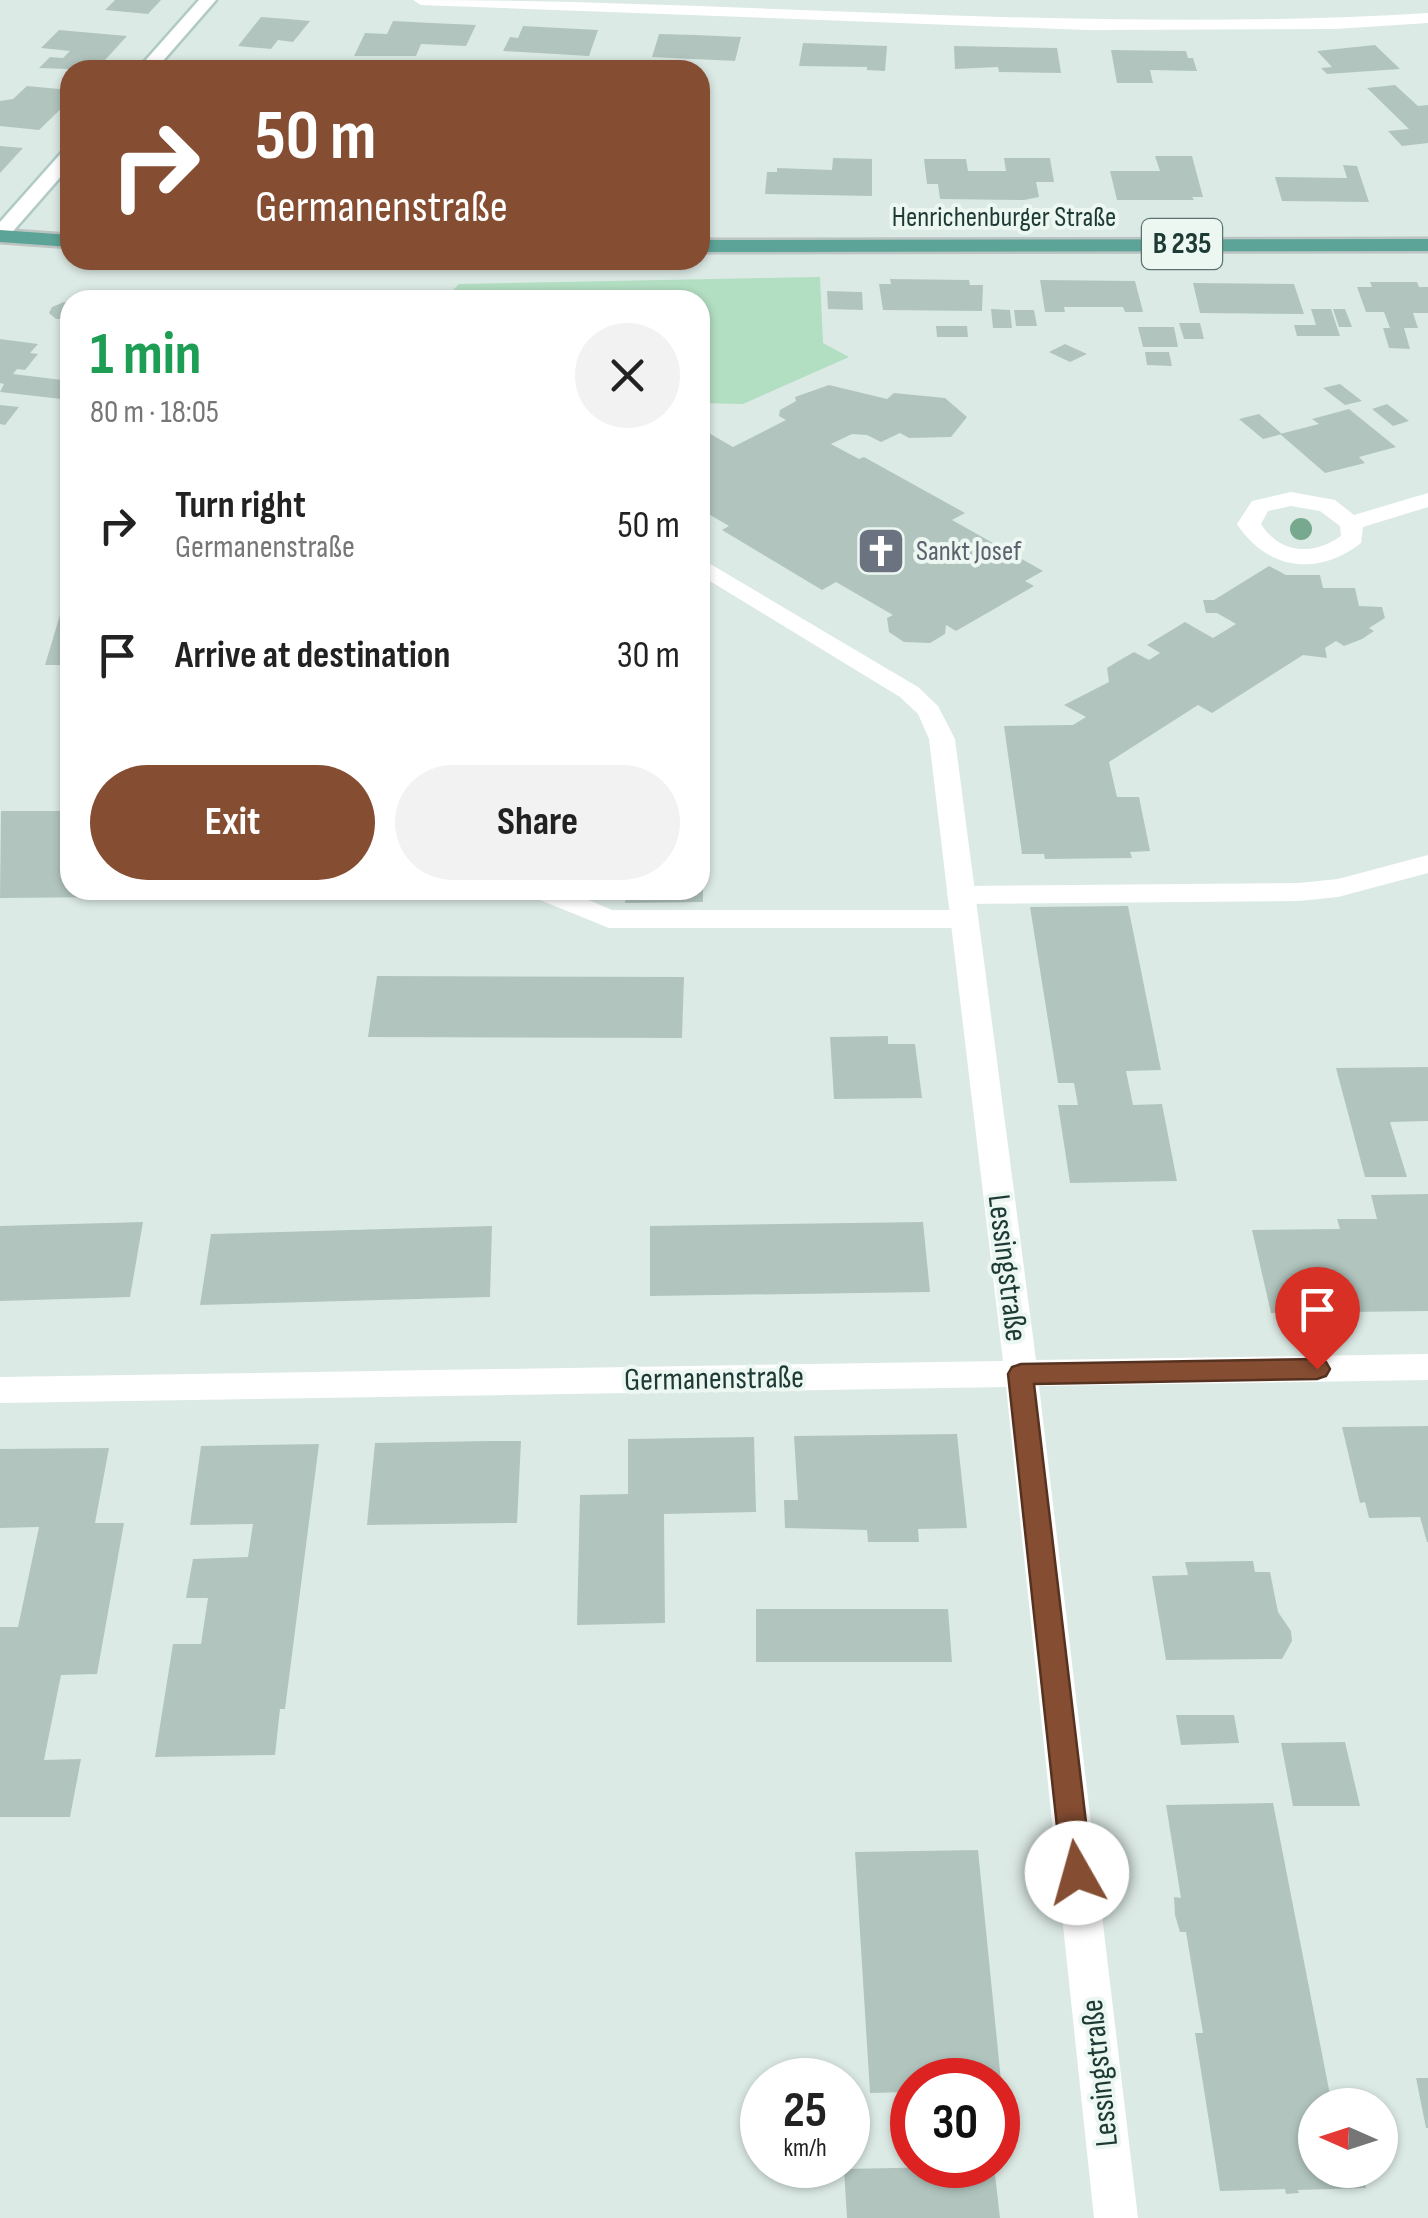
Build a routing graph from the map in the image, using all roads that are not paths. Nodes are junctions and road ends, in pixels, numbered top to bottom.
1 (208, 0) edge
2 (421, 0) edge
3 (1391, 0) edge
4 (1420, 19) edge
5 (1428, 33) edge
6 (155, 60) edge
7 (60, 166) edge
8 (0, 235) edge
9 (60, 240) edge
10 (1428, 244) edge
11 (710, 246) edge
12 (1428, 500) edge
13 (1351, 522) dead end
14 (710, 570) edge
15 (1428, 864) edge
16 (563, 900) edge
17 (962, 907) junction
18 (1428, 1367) edge
19 (1021, 1374) junction
20 (0, 1390) edge
21 (1116, 2218) edge

1 - 6 street
2 - 4 street
3 - 4 street
4 - 5 street
7 - 8 street
8 - 9 main road
10 - 11 main road, Henrichenburger Straße / B 235
12 - 13 street
14 - 17 street, Lessingstraße
15 - 17 street
16 - 17 street
17 - 19 street, Lessingstraße
18 - 19 street, Germanenstraße
19 - 20 street, Germanenstraße
19 - 21 street, Lessingstraße

